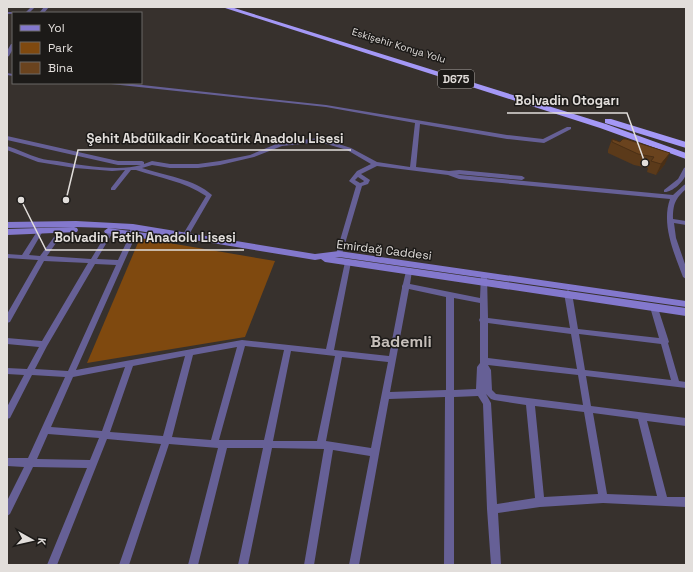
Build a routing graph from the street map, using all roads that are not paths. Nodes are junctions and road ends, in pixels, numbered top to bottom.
1 (225, 7) edge
2 (243, 7) edge
3 (120, 84) edge
4 (418, 121) junction
5 (569, 128) dead end
6 (7, 138) edge
7 (686, 145) edge
8 (7, 148) edge
9 (686, 156) edge
10 (152, 163) junction
11 (376, 164) junction
12 (133, 168) junction
13 (412, 168) junction
14 (686, 169) edge
15 (449, 174) junction
16 (686, 186) edge
17 (113, 189) dead end
18 (666, 191) junction
19 (674, 197) junction
20 (670, 220) junction
21 (686, 223) edge
22 (7, 225) edge
23 (62, 230) junction
24 (40, 231) junction
25 (133, 231) junction
26 (7, 232) edge
27 (110, 232) junction
28 (185, 236) junction
29 (339, 254) junction
30 (7, 256) edge
31 (24, 257) junction
32 (44, 257) junction
33 (92, 262) junction
34 (348, 262) junction
35 (121, 263) junction
36 (409, 270) junction
37 (686, 276) edge
38 (483, 278) junction
39 (405, 286) junction
40 (568, 293) junction
41 (450, 294) junction
42 (483, 301) junction
43 (686, 304) edge
44 (654, 307) junction
45 (686, 312) edge
46 (7, 320) edge
47 (483, 320) junction
48 (575, 331) junction
49 (7, 341) edge
50 (664, 342) junction
51 (242, 343) junction
52 (44, 344) junction
53 (288, 348) junction
54 (190, 352) junction
55 (328, 353) junction
56 (339, 354) junction
57 (392, 359) junction
58 (485, 363) junction
59 (130, 364) junction
60 (7, 371) edge
61 (581, 372) junction
62 (30, 373) junction
63 (71, 374) junction
64 (676, 384) junction
65 (686, 386) edge
66 (480, 392) junction
67 (449, 393) junction
68 (385, 396) junction
69 (530, 401) junction
70 (587, 408) junction
71 (8, 413) edge
72 (642, 417) junction
73 (686, 422) edge
74 (45, 430) junction
75 (105, 434) junction
76 (166, 441) junction
77 (218, 444) junction
78 (268, 444) junction
79 (325, 445) junction
80 (375, 452) junction
81 (7, 462) edge
82 (31, 462) junction
83 (92, 464) junction
84 (603, 498) junction
85 (663, 501) junction
86 (540, 502) junction
87 (686, 502) edge
88 (492, 508) junction
89 (7, 511) edge
90 (52, 565) edge
91 (124, 565) edge
92 (193, 565) edge
93 (244, 565) edge
94 (309, 565) edge
95 (354, 565) edge
96 (449, 565) edge
97 (496, 565) edge

1 - 9 highway, D675
2 - 7 highway, Eskişehir Konya Yolu / D675
3 - 4 street
4 - 5 street
4 - 13 street
6 - 10 street
8 - 12 street
10 - 11 street
10 - 12 street
11 - 13 street
11 - 29 street
12 - 17 street
12 - 28 street
13 - 15 street
14 - 18 street
15 - 18 street
15 - 19 street
16 - 19 street
18 - 19 street
19 - 20 street
20 - 21 street
20 - 37 street
22 - 25 main road, Emirdağ Caddesi
23 - 24 main road, Emirdağ Caddesi
23 - 27 main road, Emirdağ Caddesi
23 - 32 street
24 - 26 main road, Emirdağ Caddesi
24 - 31 street
25 - 27 main road, Emirdağ Caddesi
25 - 28 main road, Emirdağ Caddesi
25 - 34 main road, Emirdağ Caddesi
25 - 35 street
27 - 33 street
28 - 29 main road, Emirdağ Caddesi
29 - 38 main road, Emirdağ Caddesi
30 - 31 street
31 - 32 street
32 - 33 street
32 - 46 street
33 - 35 street
33 - 52 street
34 - 36 main road, Emirdağ Caddesi
34 - 55 street
35 - 63 street
36 - 38 main road, Emirdağ Caddesi
36 - 39 street
38 - 40 main road, Emirdağ Caddesi
38 - 42 street
38 - 43 main road, Emirdağ Caddesi
39 - 41 street
39 - 57 street
40 - 44 main road, Emirdağ Caddesi
40 - 48 street
41 - 42 street
41 - 67 street
42 - 47 street
44 - 45 main road, Emirdağ Caddesi
44 - 50 street
47 - 48 street
47 - 58 street
48 - 50 street
48 - 61 street
49 - 52 street
50 - 64 street
51 - 53 street
51 - 54 street
51 - 77 street
52 - 62 street
53 - 55 street
53 - 78 street
54 - 59 street
54 - 76 street
55 - 56 street
56 - 57 street
56 - 79 street
57 - 68 street
58 - 61 street
58 - 66 street
58 - 69 street
59 - 63 street
59 - 75 street
60 - 62 street
61 - 64 street
61 - 70 street
62 - 63 street
62 - 71 street
63 - 74 street
64 - 65 street
66 - 67 street
66 - 88 street
67 - 68 street
67 - 96 street
68 - 80 street
69 - 70 street
69 - 86 street
70 - 72 street
70 - 84 street
72 - 73 street
72 - 85 street
74 - 75 street
74 - 82 street
75 - 76 street
75 - 83 street
76 - 77 street
76 - 91 street
77 - 78 street
77 - 92 street
78 - 79 street
78 - 93 street
79 - 80 street
79 - 94 street
80 - 95 street
81 - 82 street
82 - 83 street
82 - 89 street
83 - 90 street
84 - 85 street
84 - 86 street
85 - 87 street
86 - 88 street
88 - 97 street

